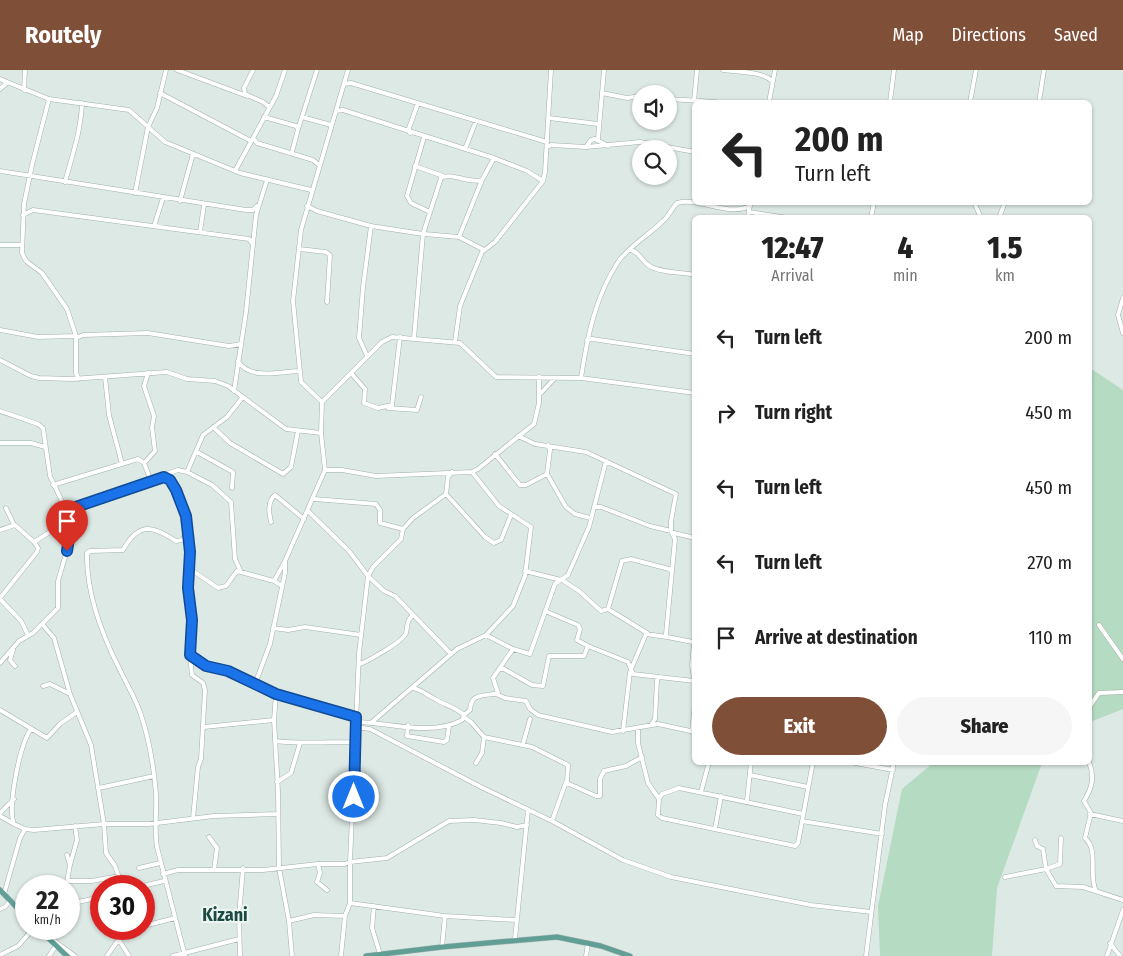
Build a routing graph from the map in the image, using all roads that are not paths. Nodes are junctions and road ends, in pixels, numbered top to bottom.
1 (25, 70) edge
2 (166, 70) edge
3 (177, 70) edge
4 (253, 70) edge
5 (285, 70) edge
6 (317, 70) edge
7 (348, 70) edge
8 (551, 70) edge
9 (604, 70) edge
10 (697, 70) edge
11 (723, 70) edge
12 (775, 70) edge
13 (894, 70) edge
14 (976, 70) edge
15 (1044, 70) edge
16 (0, 79) edge
17 (772, 81) junction
18 (7, 83) junction
19 (344, 84) junction
20 (0, 89) edge
21 (24, 90) junction
22 (160, 93) junction
23 (602, 93) junction
24 (247, 96) junction
25 (632, 97) edge
26 (49, 99) junction
27 (677, 100) edge
28 (694, 100) edge
29 (769, 100) edge
30 (890, 100) edge
31 (970, 100) edge
32 (1039, 100) edge
33 (692, 101) edge
34 (82, 103) junction
35 (418, 103) junction
36 (269, 108) junction
37 (336, 111) junction
38 (264, 117) junction
39 (302, 117) junction
40 (549, 118) junction
41 (476, 121) junction
42 (598, 124) junction
43 (332, 126) junction
44 (148, 127) junction
45 (298, 128) junction
46 (410, 133) junction
47 (424, 137) junction
48 (598, 139) junction
49 (252, 140) junction
50 (547, 142) junction
51 (608, 146) junction
52 (547, 147) junction
53 (586, 147) junction
54 (465, 149) junction
55 (692, 151) edge
56 (292, 152) junction
57 (193, 154) junction
58 (487, 156) junction
59 (494, 158) junction
60 (489, 162) junction
61 (319, 165) junction
62 (415, 166) junction
63 (0, 171) edge
64 (235, 171) junction
65 (30, 176) junction
66 (443, 176) junction
67 (267, 180) junction
68 (482, 180) junction
69 (542, 181) junction
70 (65, 182) junction
71 (311, 190) junction
72 (135, 193) junction
73 (163, 198) junction
74 (180, 200) junction
75 (692, 204) edge
76 (204, 205) junction
77 (699, 205) edge
78 (749, 205) edge
79 (257, 206) junction
80 (307, 206) junction
81 (744, 209) junction
82 (252, 210) junction
83 (430, 212) junction
84 (748, 214) edge
85 (23, 215) junction
86 (256, 215) junction
87 (154, 226) junction
88 (371, 226) junction
89 (200, 232) junction
90 (423, 234) junction
91 (459, 237) junction
92 (251, 238) junction
93 (0, 245) edge
94 (21, 245) junction
95 (299, 249) junction
96 (484, 250) junction
97 (631, 250) junction
98 (692, 274) edge
99 (1123, 298) edge
100 (327, 302) dead end
101 (0, 330) edge
102 (1123, 333) edge
103 (76, 337) junction
104 (400, 337) junction
105 (414, 338) junction
106 (587, 340) junction
107 (455, 342) junction
108 (242, 344) junction
109 (692, 354) edge
110 (367, 356) junction
111 (0, 360) edge
112 (238, 361) junction
113 (300, 371) junction
114 (148, 372) junction
115 (76, 373) junction
116 (351, 373) junction
117 (105, 377) junction
118 (539, 377) junction
119 (79, 378) junction
120 (555, 378) junction
121 (581, 378) junction
122 (72, 379) junction
123 (234, 392) junction
124 (692, 393) edge
125 (539, 396) junction
126 (421, 397) dead end
127 (242, 398) junction
128 (322, 402) junction
129 (388, 408) junction
130 (0, 411) edge
131 (213, 427) junction
132 (298, 431) junction
133 (321, 433) junction
134 (518, 436) junction
135 (1, 444) edge
136 (548, 445) junction
137 (46, 447) junction
138 (197, 452) junction
139 (495, 454) junction
140 (606, 461) junction
141 (144, 463) junction
142 (122, 464) junction
143 (325, 470) junction
144 (190, 472) junction
145 (452, 472) junction
146 (472, 472) junction
147 (170, 473) junction
148 (547, 474) junction
149 (164, 477) junction
150 (170, 480) junction
151 (151, 481) junction
152 (53, 485) junction
153 (232, 488) dead end
154 (446, 494) junction
155 (314, 499) junction
156 (594, 507) junction
157 (6, 508) dead end
158 (308, 511) junction
159 (68, 514) junction
160 (511, 515) junction
161 (304, 518) junction
162 (590, 518) junction
163 (271, 522) dead end
164 (14, 525) junction
165 (187, 526) junction
166 (392, 527) junction
167 (403, 529) junction
168 (0, 530) edge
169 (673, 532) junction
170 (400, 536) junction
171 (692, 537) edge
172 (34, 542) junction
173 (285, 561) junction
174 (236, 563) junction
175 (189, 568) junction
176 (671, 570) junction
177 (525, 571) junction
178 (234, 572) junction
179 (242, 572) junction
180 (368, 576) junction
181 (561, 580) junction
182 (274, 582) junction
183 (282, 586) junction
184 (0, 599) edge
185 (608, 609) junction
186 (545, 611) junction
187 (413, 615) junction
188 (42, 624) junction
189 (1098, 625) dead end
190 (273, 628) junction
191 (648, 633) junction
192 (28, 635) junction
193 (361, 635) junction
194 (486, 635) junction
195 (667, 637) junction
196 (692, 642) edge
197 (588, 646) junction
198 (14, 648) junction
199 (513, 649) junction
200 (451, 654) junction
201 (190, 655) junction
202 (1123, 659) edge
203 (0, 663) edge
204 (360, 664) junction
205 (15, 666) dead end
206 (498, 669) junction
207 (631, 670) junction
208 (659, 677) junction
209 (255, 684) junction
210 (692, 684) edge
211 (43, 686) dead end
212 (413, 688) junction
213 (1123, 692) edge
214 (70, 694) junction
215 (276, 694) junction
216 (496, 694) junction
217 (1092, 704) edge
218 (0, 710) edge
219 (77, 712) junction
220 (464, 716) junction
221 (530, 718) dead end
222 (655, 719) junction
223 (274, 720) junction
224 (356, 722) junction
225 (375, 722) junction
226 (658, 724) junction
227 (651, 725) junction
228 (408, 726) junction
229 (449, 726) junction
230 (204, 727) junction
231 (638, 728) junction
232 (30, 729) junction
233 (370, 730) junction
234 (623, 731) junction
235 (692, 732) edge
236 (484, 737) junction
237 (275, 741) junction
238 (354, 742) junction
239 (300, 744) junction
240 (523, 744) junction
241 (642, 757) junction
242 (476, 763) dead end
243 (708, 765) edge
244 (751, 765) edge
245 (812, 765) edge
246 (866, 765) edge
247 (894, 765) edge
248 (1090, 765) edge
249 (893, 770) junction
250 (750, 775) junction
251 (154, 776) junction
252 (277, 782) junction
253 (566, 782) junction
254 (808, 787) junction
255 (99, 788) junction
256 (703, 791) junction
257 (655, 793) junction
258 (662, 794) junction
259 (721, 796) junction
260 (14, 799) junction
261 (659, 799) junction
262 (747, 801) junction
263 (528, 810) junction
264 (0, 814) edge
265 (277, 814) junction
266 (803, 814) junction
267 (1090, 814) junction
268 (193, 818) junction
269 (552, 821) junction
270 (802, 821) junction
271 (1123, 821) edge
272 (154, 823) junction
273 (14, 824) junction
274 (104, 824) junction
275 (527, 825) junction
276 (75, 826) junction
277 (25, 829) junction
278 (714, 829) junction
279 (882, 834) junction
280 (209, 837) dead end
281 (1061, 838) dead end
282 (1035, 840) dead end
283 (67, 855) dead end
284 (160, 862) junction
285 (350, 862) junction
286 (318, 864) junction
287 (345, 864) junction
288 (70, 865) junction
289 (139, 868) dead end
290 (244, 868) junction
291 (279, 868) junction
292 (350, 868) junction
293 (1046, 869) junction
294 (214, 870) junction
295 (162, 874) junction
296 (68, 875) edge
297 (117, 875) edge
298 (1006, 878) dead end
299 (164, 882) junction
300 (155, 884) edge
301 (327, 890) dead end
302 (1096, 891) junction
303 (2, 892) edge
304 (1123, 900) edge
305 (10, 901) junction
306 (350, 903) junction
307 (15, 906) edge
308 (374, 906) junction
309 (0, 909) edge
310 (1123, 910) edge
311 (872, 912) junction
312 (345, 916) junction
313 (445, 916) junction
314 (175, 918) junction
315 (516, 920) junction
316 (289, 921) junction
317 (155, 923) edge
318 (1117, 927) junction
319 (1123, 928) edge
320 (239, 939) junction
321 (23, 940) edge
322 (51, 940) edge
323 (52, 940) edge
324 (118, 940) joint
325 (515, 940) junction
326 (588, 943) junction
327 (1110, 943) junction
328 (56, 946) junction
329 (442, 947) junction
330 (380, 954) junction
331 (0, 955) edge
332 (185, 955) edge
333 (49, 956) edge
334 (67, 956) edge
335 (75, 956) edge
336 (108, 956) edge
337 (129, 956) edge
338 (173, 956) edge
339 (240, 956) edge
340 (292, 956) edge
341 (341, 956) edge
342 (366, 956) edge
343 (586, 956) edge
344 (630, 956) edge
345 (866, 956) edge
346 (1106, 956) edge
347 (1120, 956) edge

1 - 21 street
2 - 22 street
3 - 24 street
4 - 24 street
5 - 36 street
6 - 39 street
7 - 19 street
8 - 40 street
9 - 23 street
10 - 28 street
11 - 17 street
12 - 17 street
13 - 30 street
14 - 31 street
15 - 32 street
16 - 18 street
17 - 29 street
18 - 20 street
18 - 21 street
19 - 35 street
19 - 37 street
21 - 26 street
22 - 44 street
22 - 49 street
23 - 25 street
23 - 42 street
24 - 36 street
26 - 34 street
26 - 65 street
27 - 33 street
34 - 44 street
34 - 70 street
35 - 41 street
35 - 46 street
36 - 38 street
37 - 43 street
37 - 46 street
38 - 45 street
38 - 49 street
39 - 43 street
39 - 45 street
40 - 42 street
40 - 50 street
41 - 50 street
41 - 54 street
42 - 48 street
43 - 61 street
44 - 57 street
44 - 72 street
45 - 56 street
46 - 47 street
47 - 54 street
47 - 62 street
48 - 51 street
48 - 53 street
49 - 56 street
49 - 64 street
50 - 52 street
51 - 53 street
51 - 55 street
52 - 53 street
52 - 69 street
54 - 58 street
56 - 61 street
57 - 64 street
57 - 74 street
58 - 59 street
58 - 60 street
59 - 60 street
59 - 69 street
60 - 68 street
61 - 71 street
62 - 66 street
62 - 83 street
63 - 65 street
64 - 67 street
65 - 70 street
65 - 85 street
66 - 68 street
66 - 83 street
67 - 71 street
67 - 79 street
68 - 91 street
69 - 96 street
70 - 72 street
71 - 80 street
72 - 73 street
73 - 74 street
73 - 87 street
74 - 76 street
75 - 97 street
76 - 82 street
76 - 89 street
77 - 81 street
78 - 81 street
79 - 82 street
79 - 86 street
80 - 88 street
80 - 95 street
81 - 84 street
82 - 86 street
83 - 90 street
85 - 87 street
85 - 94 street
86 - 92 street
87 - 89 street
88 - 90 street
88 - 110 street
89 - 92 street
90 - 91 street
90 - 105 street
91 - 96 street
92 - 108 street
93 - 94 street
94 - 103 street
95 - 100 street
95 - 113 street
96 - 107 street
97 - 98 street
97 - 106 street
99 - 102 street
101 - 103 street
103 - 108 street
103 - 115 street
104 - 105 street
104 - 110 street
104 - 129 street
105 - 107 street
106 - 109 street
106 - 121 street
107 - 118 street
108 - 112 street
110 - 116 street
111 - 122 street
112 - 113 street
112 - 123 street
113 - 128 street
114 - 117 street
114 - 123 street
114 - 141 street
115 - 119 street
115 - 122 street
116 - 128 street
116 - 129 street
117 - 119 street
117 - 142 street
118 - 120 street
118 - 125 street
119 - 122 street
120 - 121 street
120 - 125 street
121 - 124 street
123 - 127 street
125 - 134 street
126 - 129 street
127 - 131 street
127 - 132 street
128 - 133 street
130 - 137 street
131 - 132 street
131 - 138 street
132 - 133 street
133 - 143 street
134 - 136 street
134 - 139 street
135 - 137 street
136 - 140 street
136 - 148 street
137 - 152 street
138 - 144 street
138 - 153 street
139 - 146 street
139 - 148 street
140 - 156 street
140 - 169 street
141 - 142 street
141 - 151 street
142 - 152 street
143 - 145 street
143 - 155 street
144 - 147 street
144 - 174 street
145 - 146 street
145 - 154 street
146 - 160 street
147 - 149 street
147 - 150 street
148 - 162 street
149 - 150 street
149 - 151 street
150 - 165 street
151 - 159 street
152 - 159 street
154 - 160 street
154 - 167 street
155 - 158 street
155 - 166 street
156 - 162 street
156 - 169 street
157 - 164 street
158 - 161 street
158 - 180 street
159 - 172 street
159 - 188 street
160 - 177 street
161 - 163 street
161 - 173 street
162 - 181 street
164 - 168 street
164 - 172 street
165 - 175 street
165 - 251 street
166 - 167 street
166 - 170 street
167 - 170 street
169 - 171 street
169 - 176 street
170 - 180 street
172 - 184 street
173 - 182 street
173 - 183 street
174 - 178 street
174 - 179 street
175 - 178 street
175 - 201 street
176 - 185 street
176 - 195 street
177 - 181 street
177 - 194 street
178 - 179 street
179 - 182 street
180 - 187 street
180 - 193 street
181 - 185 street
181 - 186 street
182 - 183 street
183 - 190 street
184 - 192 street
185 - 191 street
186 - 197 street
186 - 199 street
187 - 200 street
187 - 204 street
188 - 192 street
188 - 214 street
189 - 202 street
190 - 193 street
190 - 209 street
191 - 195 street
191 - 207 street
192 - 198 street
193 - 204 street
194 - 199 street
194 - 200 street
195 - 196 street
197 - 206 street
197 - 207 street
198 - 203 street
198 - 205 street
199 - 206 street
200 - 212 street
201 - 209 street
201 - 230 street
204 - 224 street
206 - 216 street
207 - 208 street
207 - 234 street
208 - 210 street
208 - 222 street
209 - 215 street
211 - 214 street
212 - 220 street
212 - 225 street
213 - 217 street
214 - 219 street
215 - 223 street
215 - 224 street
216 - 220 street
216 - 234 street
218 - 232 street
219 - 232 street
219 - 255 street
220 - 229 street
220 - 236 street
221 - 240 street
222 - 226 street
222 - 227 street
223 - 230 street
223 - 237 street
224 - 225 street
224 - 233 street
224 - 238 street
225 - 228 street
225 - 233 street
226 - 227 street
226 - 235 street
227 - 231 street
228 - 229 street
228 - 229 street
230 - 268 street
231 - 234 street
231 - 241 street
232 - 260 street
233 - 263 street
236 - 240 street
236 - 242 street
237 - 239 street
237 - 252 street
238 - 239 street
238 - 285 street
239 - 252 street
240 - 253 street
241 - 253 street
241 - 257 street
243 - 256 street
244 - 250 street
245 - 254 street
246 - 249 street
247 - 249 street
248 - 267 street
249 - 279 street
250 - 254 street
250 - 262 street
251 - 255 street
251 - 272 street
252 - 265 street
253 - 269 street
254 - 266 street
255 - 274 street
256 - 258 street
256 - 259 street
257 - 258 street
257 - 261 street
258 - 261 street
259 - 262 street
259 - 278 street
260 - 264 street
260 - 273 street
261 - 278 street
262 - 266 street
263 - 269 street
263 - 275 street
264 - 273 street
265 - 268 street
265 - 291 street
266 - 270 street
267 - 271 street
267 - 302 street
268 - 272 street
269 - 311 street
270 - 278 street
270 - 279 street
272 - 274 street
272 - 284 street
273 - 277 street
274 - 276 street
274 - 297 street
275 - 285 street
275 - 315 street
276 - 277 street
276 - 288 street
277 - 303 street
279 - 311 street
280 - 294 street
281 - 293 street
282 - 293 street
283 - 288 street
284 - 289 street
284 - 295 street
285 - 287 street
285 - 292 street
286 - 287 street
286 - 291 street
286 - 301 street
287 - 292 street
288 - 296 street
290 - 291 street
290 - 294 street
290 - 320 street
291 - 316 street
292 - 306 street
293 - 298 street
293 - 302 street
294 - 295 street
295 - 299 street
299 - 300 street
299 - 314 street
302 - 304 street
303 - 305 main road
305 - 307 main road
305 - 309 street
306 - 308 street
306 - 312 street
308 - 313 street
308 - 330 street
310 - 318 street
311 - 345 street
312 - 316 street
312 - 341 street
313 - 315 street
313 - 329 street
314 - 317 street
314 - 332 street
315 - 325 street
316 - 340 street
318 - 319 street
318 - 327 street
320 - 332 street
320 - 339 street
321 - 331 street
322 - 328 main road
323 - 335 street
324 - 336 street
324 - 337 street
325 - 326 main road
325 - 329 main road
326 - 343 street
326 - 344 main road
327 - 346 street
327 - 347 street
328 - 333 street
328 - 334 main road
329 - 330 main road
330 - 342 main road
332 - 338 street

